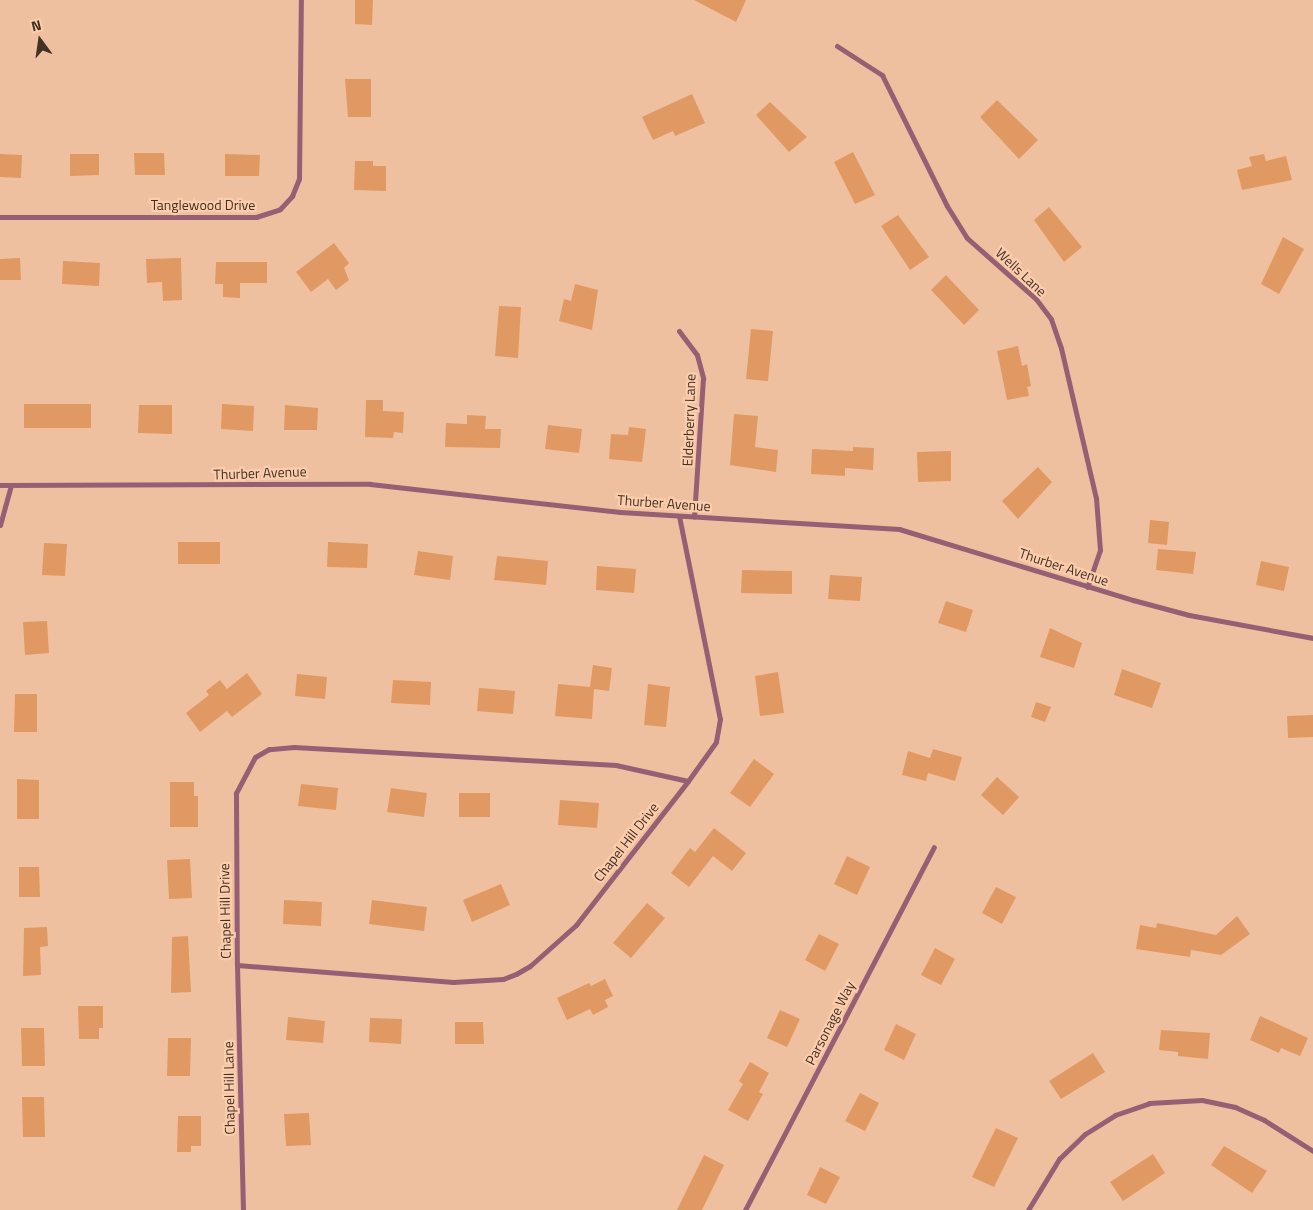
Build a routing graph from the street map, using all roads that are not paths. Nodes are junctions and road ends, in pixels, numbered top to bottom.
1 (300, 0) edge
2 (837, 46) dead end
3 (0, 216) edge
4 (679, 331) dead end
5 (0, 485) edge
6 (11, 485) junction
7 (679, 516) junction
8 (694, 517) junction
9 (0, 525) edge
10 (1087, 587) junction
11 (1313, 638) edge
12 (688, 781) junction
13 (934, 847) dead end
14 (237, 965) junction
15 (1313, 1151) edge
16 (243, 1210) edge
17 (745, 1210) edge
18 (1028, 1210) edge

1 - 3 street, Tanglewood Drive
2 - 10 street, Wells Lane
4 - 8 street, Elderberry Lane
5 - 6 street, Thurber Avenue
6 - 7 street, Thurber Avenue
6 - 9 street
7 - 8 street, Thurber Avenue
7 - 12 street, Chapel Hill Drive
8 - 10 street, Thurber Avenue
10 - 11 street, Thurber Avenue
12 - 14 street, Chapel Hill Drive
12 - 14 street, Chapel Hill Drive
13 - 17 street, Parsonage Way
14 - 16 street, Chapel Hill Lane
15 - 18 street

